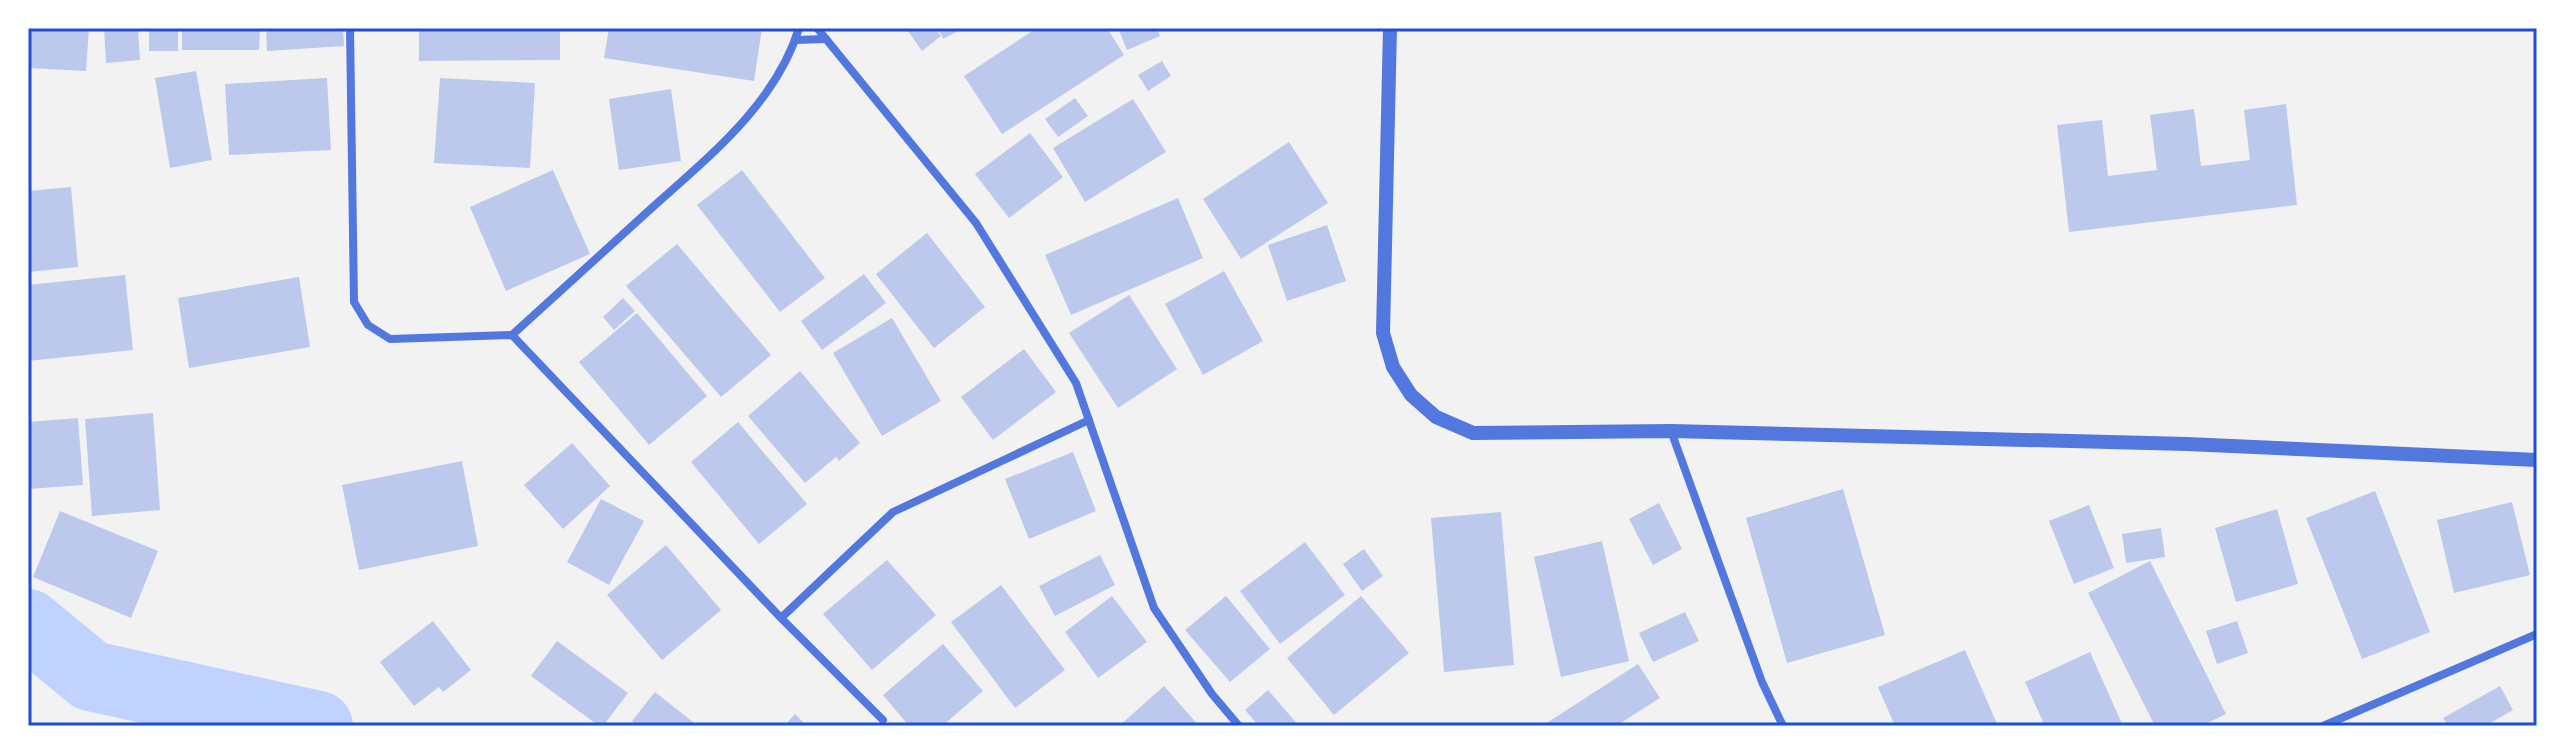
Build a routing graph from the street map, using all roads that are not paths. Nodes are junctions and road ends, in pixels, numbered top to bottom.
1 (350, 28) edge
2 (799, 28) edge
3 (817, 28) edge
4 (1390, 28) edge
5 (826, 39) junction
6 (795, 40) junction
7 (512, 335) junction
8 (1089, 420) junction
9 (1671, 431) junction
10 (2537, 460) edge
11 (781, 618) junction
12 (2537, 634) edge
13 (883, 720) dead end
14 (1239, 726) edge
15 (1783, 726) edge
16 (2323, 726) edge

1 - 7 street
2 - 6 street
3 - 5 street
4 - 9 street
5 - 6 street
5 - 8 street
6 - 7 street
7 - 11 street
8 - 11 street
8 - 14 street
9 - 10 street
9 - 15 street
11 - 13 street
12 - 16 street

